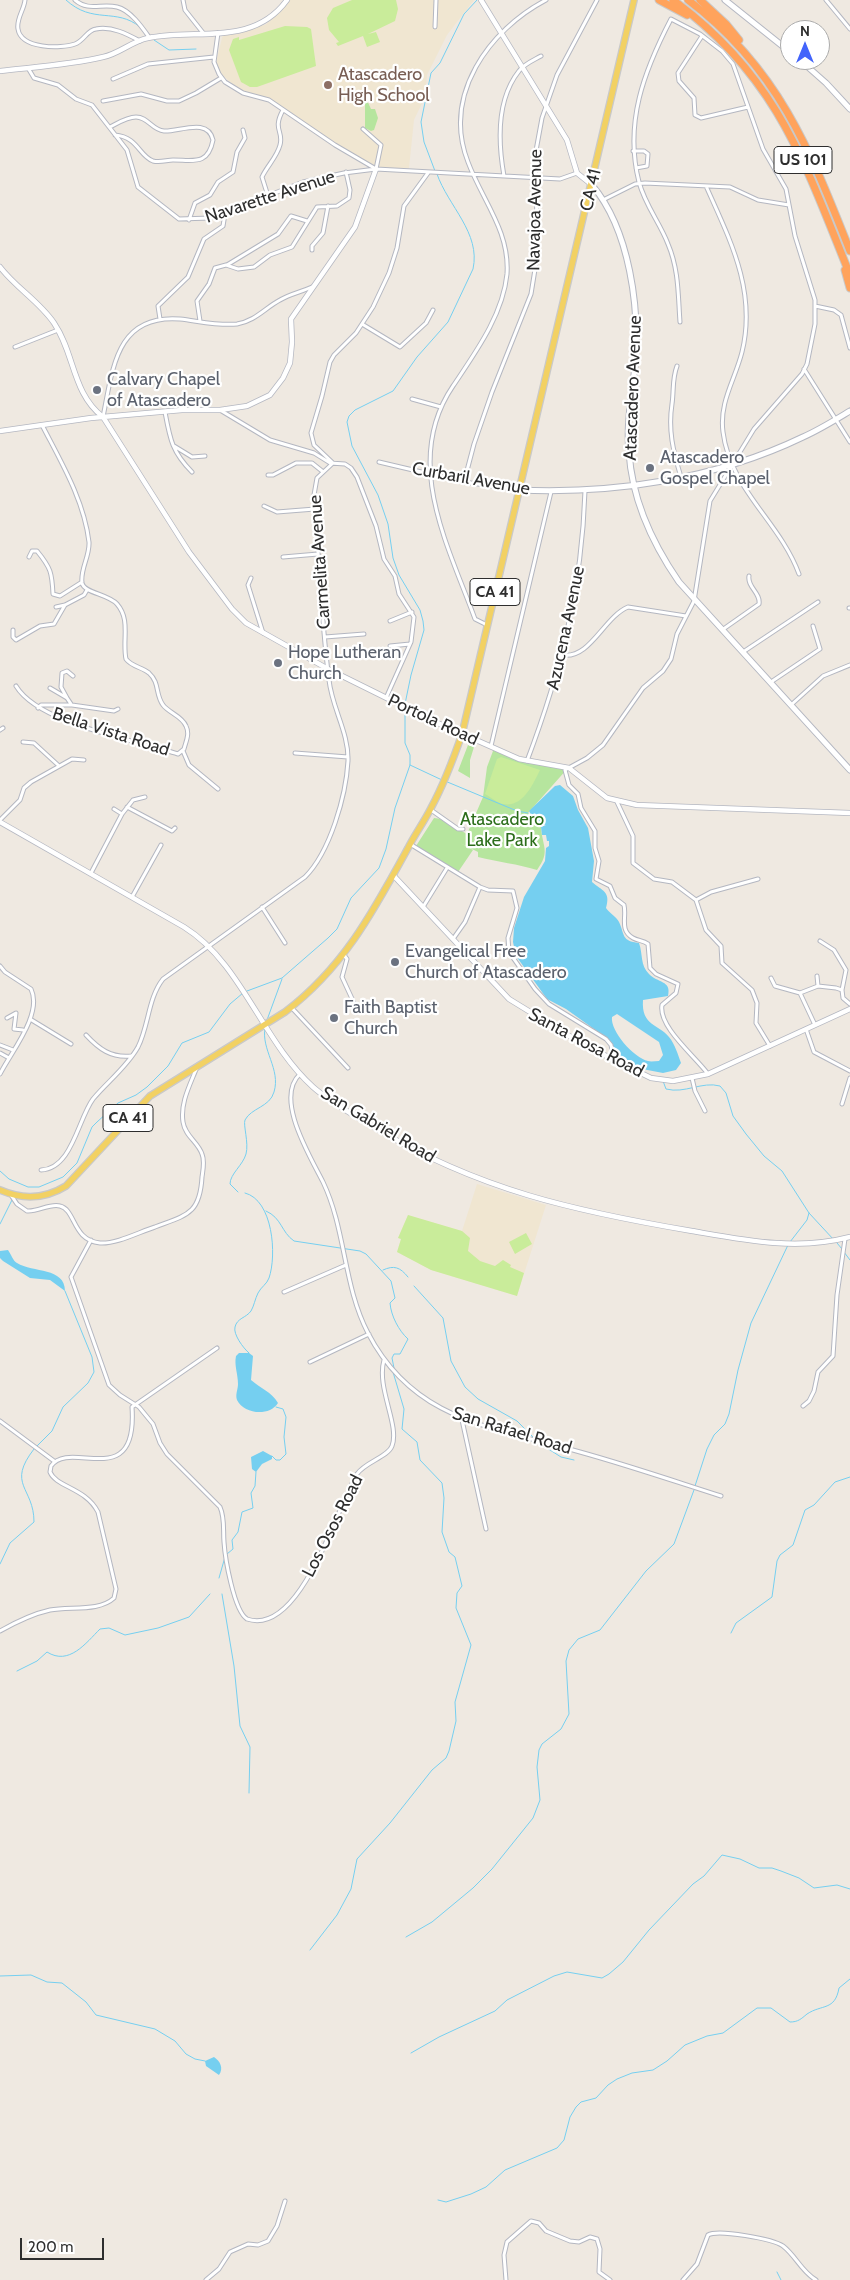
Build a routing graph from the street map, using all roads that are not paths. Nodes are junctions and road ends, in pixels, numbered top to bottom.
1 (25, 0) edge
2 (74, 0) edge
3 (183, 0) edge
4 (287, 0) edge
5 (436, 0) edge
6 (481, 0) edge
7 (546, 0) edge
8 (597, 0) edge
9 (634, 0) edge
10 (659, 0) edge
11 (673, 0) edge
12 (688, 0) edge
13 (700, 0) edge
14 (725, 0) edge
15 (826, 0) edge
16 (435, 27) dead end
17 (850, 29) edge
18 (710, 30) junction
19 (218, 33) junction
20 (500, 33) junction
21 (204, 34) junction
22 (702, 36) junction
23 (149, 38) junction
24 (141, 41) junction
25 (780, 44) edge
26 (541, 56) dead end
27 (214, 57) junction
28 (753, 61) junction
29 (28, 68) junction
30 (522, 68) junction
31 (811, 70) edge
32 (0, 71) edge
33 (221, 78) junction
34 (113, 79) dead end
35 (103, 101) dead end
36 (545, 106) junction
37 (748, 108) junction
38 (850, 109) edge
39 (283, 110) junction
40 (110, 127) junction
41 (363, 129) dead end
42 (243, 130) dead end
43 (115, 134) junction
44 (634, 151) junction
45 (636, 168) junction
46 (376, 169) junction
47 (346, 172) junction
48 (430, 173) junction
49 (577, 174) junction
50 (475, 175) junction
51 (504, 176) junction
52 (535, 178) junction
53 (639, 183) junction
54 (592, 185) junction
55 (706, 186) junction
56 (268, 196) junction
57 (603, 200) junction
58 (789, 205) junction
59 (328, 206) junction
60 (226, 214) junction
61 (189, 220) junction
62 (306, 221) junction
63 (834, 236) junction
64 (312, 250) dead end
65 (850, 251) edge
66 (226, 265) junction
67 (0, 268) edge
68 (850, 275) edge
69 (314, 286) junction
70 (850, 288) edge
71 (815, 306) junction
72 (433, 310) dead end
73 (160, 319) junction
74 (200, 321) junction
75 (680, 322) dead end
76 (362, 324) junction
77 (58, 330) junction
78 (15, 348) dead end
79 (850, 348) edge
80 (677, 366) dead end
81 (804, 370) junction
82 (412, 399) dead end
83 (441, 407) junction
84 (220, 410) junction
85 (165, 411) junction
86 (850, 411) edge
87 (103, 417) junction
88 (835, 420) junction
89 (42, 425) junction
90 (0, 431) edge
91 (850, 442) edge
92 (174, 446) junction
93 (205, 456) dead end
94 (379, 462) dead end
95 (332, 463) junction
96 (731, 464) junction
97 (192, 472) dead end
98 (322, 472) junction
99 (429, 474) junction
100 (268, 475) dead end
101 (681, 477) junction
102 (464, 482) junction
103 (634, 485) junction
104 (519, 490) junction
105 (585, 491) junction
106 (551, 492) junction
107 (264, 506) dead end
108 (315, 509) junction
109 (277, 512) junction
110 (271, 516) dead end
111 (318, 554) junction
112 (283, 557) dead end
113 (29, 558) dead end
114 (799, 574) dead end
115 (749, 576) dead end
116 (251, 578) dead end
117 (82, 582) junction
118 (86, 590) junction
119 (694, 599) junction
120 (818, 602) dead end
121 (65, 605) junction
122 (56, 606) dead end
123 (412, 612) junction
124 (686, 616) junction
125 (390, 621) dead end
126 (487, 625) junction
127 (813, 626) dead end
128 (13, 630) dead end
129 (722, 630) junction
130 (263, 633) junction
131 (364, 634) dead end
132 (325, 638) junction
133 (410, 644) junction
134 (390, 646) dead end
135 (742, 652) junction
136 (562, 655) junction
137 (850, 665) edge
138 (328, 669) junction
139 (73, 676) dead end
140 (770, 683) junction
141 (16, 686) dead end
142 (50, 688) dead end
143 (67, 698) junction
144 (386, 698) junction
145 (72, 705) junction
146 (790, 705) junction
147 (38, 708) junction
148 (118, 709) dead end
149 (462, 734) junction
150 (22, 742) dead end
151 (490, 747) junction
152 (183, 751) junction
153 (295, 753) dead end
154 (348, 757) junction
155 (84, 760) dead end
156 (527, 762) junction
157 (58, 766) junction
158 (569, 768) junction
159 (850, 770) edge
160 (218, 789) dead end
161 (145, 797) dead end
162 (617, 802) junction
163 (127, 807) junction
164 (114, 809) dead end
165 (431, 810) junction
166 (850, 813) edge
167 (122, 814) junction
168 (0, 821) edge
169 (175, 828) dead end
170 (463, 829) dead end
171 (410, 844) junction
172 (161, 845) dead end
173 (447, 868) junction
174 (90, 874) junction
175 (393, 875) junction
176 (758, 879) dead end
177 (480, 887) junction
178 (132, 898) junction
179 (696, 900) junction
180 (262, 907) junction
181 (423, 907) junction
182 (453, 939) junction
183 (820, 941) dead end
184 (285, 943) dead end
185 (207, 945) junction
186 (344, 955) junction
187 (0, 966) edge
188 (817, 976) dead end
189 (771, 978) dead end
190 (818, 986) junction
191 (842, 990) junction
192 (800, 993) junction
193 (354, 1003) dead end
194 (850, 1004) edge
195 (292, 1007) junction
196 (850, 1009) edge
197 (7, 1018) dead end
198 (30, 1019) junction
199 (264, 1025) junction
200 (815, 1025) junction
201 (806, 1029) junction
202 (24, 1030) junction
203 (86, 1035) dead end
204 (0, 1044) edge
205 (71, 1044) dead end
206 (770, 1046) junction
207 (13, 1050) junction
208 (0, 1054) edge
209 (132, 1056) junction
210 (9, 1058) junction
211 (614, 1060) junction
212 (197, 1067) junction
213 (348, 1068) dead end
214 (850, 1071) edge
215 (0, 1074) edge
216 (300, 1074) junction
217 (708, 1074) junction
218 (692, 1078) junction
219 (850, 1078) edge
220 (842, 1104) dead end
221 (705, 1112) dead end
222 (41, 1170) dead end
223 (0, 1190) edge
224 (11, 1195) junction
225 (847, 1238) edge
226 (91, 1240) junction
227 (346, 1264) junction
228 (284, 1292) dead end
229 (369, 1334) junction
230 (216, 1348) dead end
231 (384, 1360) junction
232 (310, 1362) dead end
233 (135, 1405) junction
234 (803, 1406) dead end
235 (462, 1420) junction
236 (0, 1421) edge
237 (54, 1461) junction
238 (721, 1496) dead end
239 (486, 1529) dead end
240 (0, 1631) edge
241 (285, 2201) dead end
242 (206, 2280) edge
243 (506, 2280) edge
244 (610, 2280) edge
245 (683, 2280) edge
246 (816, 2280) edge

1 - 24 street
2 - 23 street
3 - 21 street
4 - 19 street
5 - 16 street
6 - 20 street
7 - 20 street
8 - 36 street, Navajoa Avenue
9 - 54 main road, CA 41 / CA 41
10 - 18 highway
11 - 18 highway, US 101
12 - 28 highway, US 101
13 - 28 highway
14 - 25 main road
15 - 17 street
18 - 63 highway, US 101
19 - 21 street
19 - 27 street
20 - 30 street
20 - 50 street
21 - 23 street
22 - 37 street
22 - 37 street
22 - 44 street
23 - 24 street
24 - 29 street
26 - 30 street
27 - 33 street
27 - 34 street
28 - 65 highway, US 101
29 - 32 street
29 - 40 street, Navarette Avenue
30 - 36 street
30 - 51 street
31 - 38 main road
33 - 35 street
33 - 39 street
36 - 49 street
36 - 52 street, Navajoa Avenue
37 - 58 street
39 - 46 street
39 - 56 street
40 - 43 street, Navarette Avenue
40 - 43 street
41 - 46 street
42 - 61 street
43 - 61 street, Navarette Avenue
44 - 45 street
44 - 45 street
45 - 53 street
46 - 47 street, Navarette Avenue
46 - 48 street, Navarette Avenue
46 - 69 street
47 - 56 street, Navarette Avenue
47 - 59 street
48 - 50 street, Navarette Avenue
48 - 76 street
49 - 52 street, Navarette Avenue
49 - 54 street, Atascadero Avenue
50 - 51 street, Navarette Avenue
50 - 83 street
51 - 52 street, Navarette Avenue
52 - 102 street, Navajoa Avenue
53 - 55 street
53 - 57 street
53 - 75 street
54 - 57 main road, Atascadero Avenue
54 - 104 main road, CA 41 / CA 41
55 - 58 street
55 - 96 street
56 - 60 street, Navarette Avenue
57 - 103 main road, Atascadero Avenue
58 - 71 street
59 - 62 street
59 - 64 street
60 - 61 street, Navarette Avenue
60 - 73 street
62 - 66 street
62 - 66 street
63 - 68 highway, US 101
63 - 70 highway
66 - 74 street
67 - 77 street, Portola Road
69 - 74 street
69 - 84 street
71 - 79 street
71 - 81 street
72 - 76 street
73 - 74 street
73 - 87 street
76 - 95 street
77 - 78 street
77 - 87 street, Portola Road
80 - 101 street
81 - 88 street
81 - 96 street
82 - 83 street
83 - 99 street
84 - 85 street
84 - 95 street
85 - 87 street
85 - 92 street
86 - 88 main road, Curbaril Avenue
87 - 89 street
87 - 130 street, Portola Road
88 - 91 street
88 - 96 main road, Curbaril Avenue
89 - 90 street
89 - 117 street
92 - 93 street
92 - 97 street
94 - 99 street, Curbaril Avenue
95 - 98 street, Carmelita Avenue
95 - 123 street
96 - 101 main road, Curbaril Avenue
96 - 114 street
96 - 119 street
98 - 100 street
98 - 108 street, Carmelita Avenue
99 - 102 street, Curbaril Avenue
99 - 126 street
101 - 103 main road, Curbaril Avenue
102 - 104 street, Curbaril Avenue
103 - 105 main road, Curbaril Avenue
103 - 119 main road, Atascadero Avenue
104 - 106 main road, Curbaril Avenue
104 - 126 main road, CA 41 / CA 41
105 - 106 main road, Curbaril Avenue
105 - 136 street, Azucena Avenue
106 - 151 street
107 - 109 street
108 - 109 street
108 - 111 street, Carmelita Avenue
109 - 110 street
111 - 112 street
111 - 132 street, Carmelita Avenue
113 - 117 street
115 - 129 street
116 - 130 street
117 - 118 street
118 - 121 street
118 - 152 street, Bella Vista Road
119 - 124 street
119 - 129 main road, Atascadero Avenue
120 - 135 street
121 - 122 street
121 - 128 street
123 - 125 street
123 - 133 street
124 - 136 street
124 - 158 street
126 - 149 main road, CA 41 / CA 41
127 - 140 street
129 - 135 main road, Atascadero Avenue
130 - 138 street, Portola Road
131 - 132 street
132 - 138 street, Carmelita Avenue
133 - 134 street
133 - 144 street
135 - 140 main road, Atascadero Avenue
136 - 156 street, Azucena Avenue
137 - 146 street
138 - 144 street, Portola Road
138 - 154 street, Carmelita Avenue
139 - 143 street
140 - 146 main road, Atascadero Avenue
141 - 147 street, Bella Vista Road
142 - 143 street
143 - 145 street
144 - 149 street, Portola Road
145 - 147 street
145 - 148 street
146 - 159 main road, Atascadero Avenue
147 - 152 street, Bella Vista Road
149 - 151 street, Portola Road
149 - 165 main road, CA 41 / CA 41
150 - 157 street
151 - 156 street, Portola Road
152 - 160 street
153 - 154 street
154 - 180 street, Carmelita Avenue
155 - 157 street
156 - 158 street, Portola Road
157 - 168 street
158 - 162 street
158 - 217 street
161 - 163 street
162 - 166 street
162 - 179 street
163 - 167 street
163 - 169 street
164 - 167 street
165 - 170 street
165 - 171 main road, CA 41 / CA 41
167 - 174 street
168 - 174 street, San Gabriel Road
171 - 173 street
171 - 175 main road, CA 41 / CA 41
172 - 178 street
173 - 177 street
173 - 181 street
174 - 178 street, San Gabriel Road
175 - 181 street, Santa Rosa Road
175 - 186 main road, CA 41 / CA 41
176 - 179 street
177 - 182 street
177 - 211 street
178 - 185 street, San Gabriel Road
179 - 206 street
180 - 184 street
180 - 185 street, Carmelita Avenue
181 - 182 street, Santa Rosa Road
182 - 211 street, Santa Rosa Road
183 - 191 street
185 - 199 street, San Gabriel Road
185 - 209 street, Carmelita Avenue
186 - 193 street
186 - 195 main road, CA 41 / CA 41
187 - 198 street
188 - 190 street
189 - 192 street
190 - 191 street
190 - 192 street
191 - 194 street
192 - 200 street
195 - 199 main road, CA 41 / CA 41
195 - 213 street
196 - 200 street, Santa Rosa Road
197 - 202 street
198 - 202 street
198 - 205 street
199 - 212 main road, CA 41 / CA 41
199 - 216 street, San Gabriel Road
200 - 201 street, Santa Rosa Road
201 - 206 street, Santa Rosa Road
201 - 214 street
202 - 207 street
203 - 209 street
204 - 207 street
206 - 217 street, Santa Rosa Road
207 - 210 street
208 - 210 street
209 - 222 street, Carmelita Avenue
210 - 215 street
211 - 218 street, Santa Rosa Road
212 - 224 main road, CA 41 / CA 41
212 - 226 street
216 - 225 street, San Gabriel Road
216 - 227 street, San Rafael Road
217 - 218 street, Santa Rosa Road
218 - 221 street
219 - 220 street
223 - 224 main road, CA 41 / CA 41
224 - 226 street
225 - 234 street
226 - 233 street, Los Osos Road
227 - 228 street
227 - 229 street, San Rafael Road
229 - 231 street, San Rafael Road
229 - 232 street
230 - 233 street
231 - 233 street, Los Osos Road
231 - 235 street, San Rafael Road
233 - 237 street
235 - 238 street, San Rafael Road
235 - 239 street
236 - 237 street
237 - 240 street
241 - 242 street
243 - 244 street
245 - 246 street

